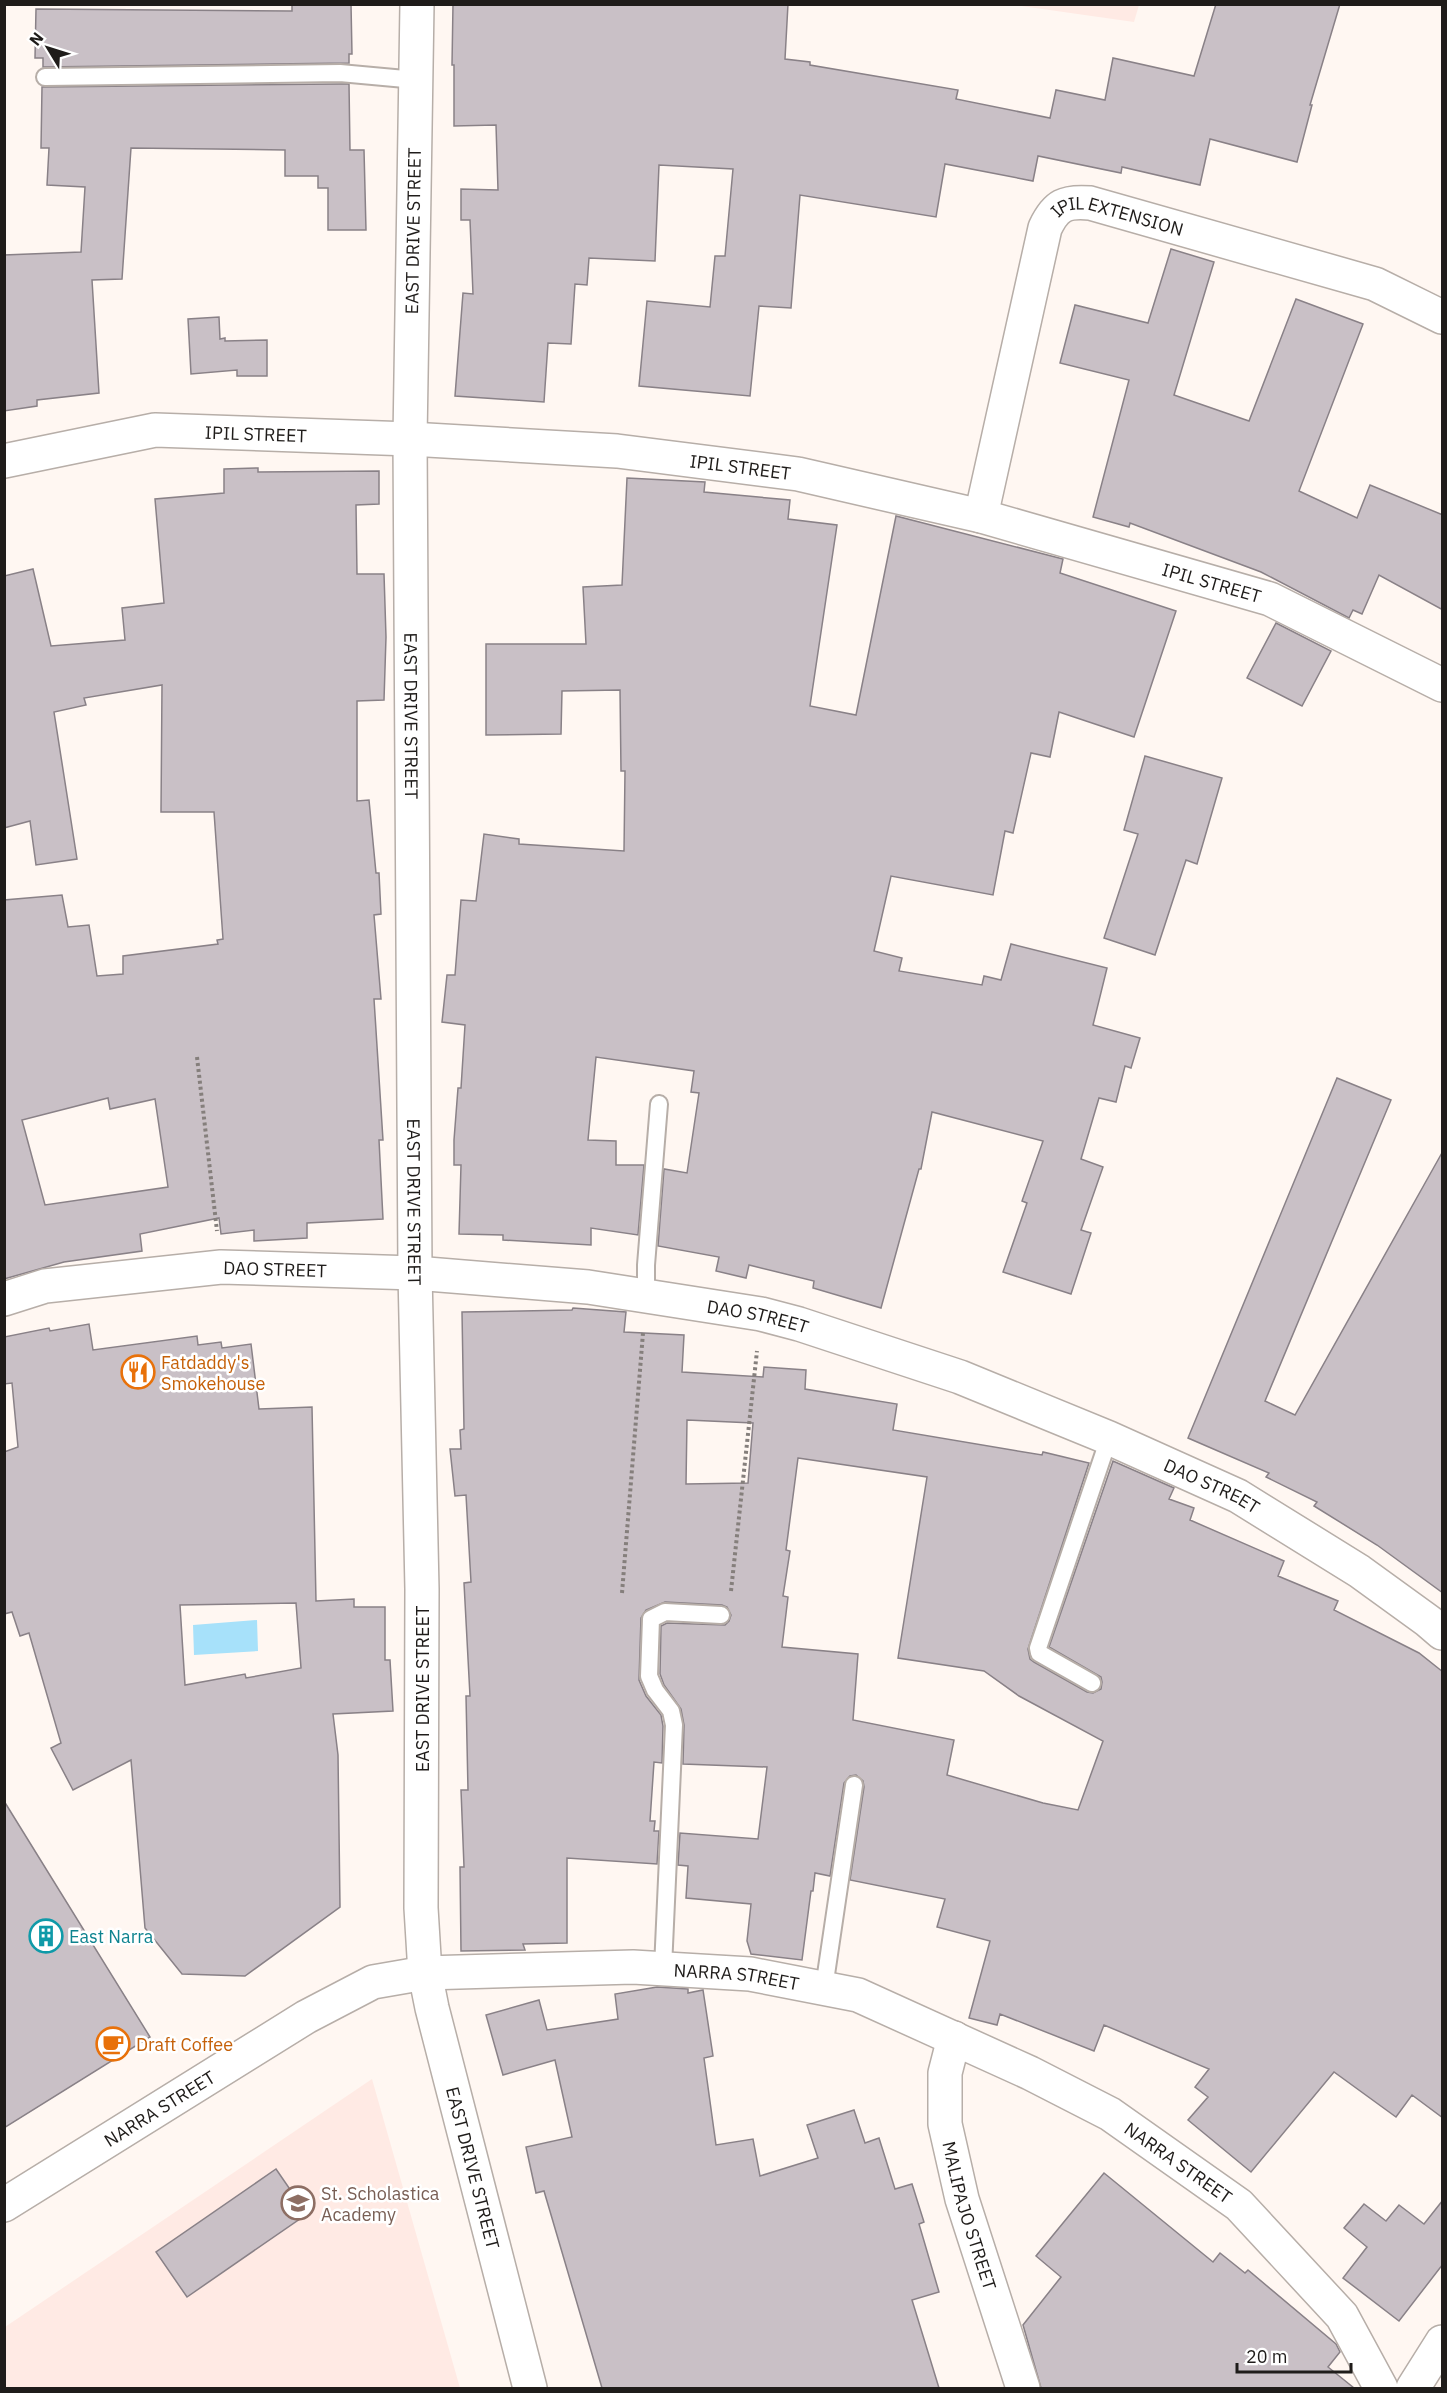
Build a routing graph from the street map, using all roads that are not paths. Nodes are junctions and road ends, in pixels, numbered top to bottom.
1 (417, 4) edge
2 (45, 77) dead end
3 (416, 80) junction
4 (1443, 317) edge
5 (410, 439) junction
6 (4, 461) edge
7 (981, 516) junction
8 (1443, 685) edge
9 (659, 1104) dead end
10 (415, 1273) junction
11 (4, 1299) edge
12 (644, 1312) junction
13 (1109, 1438) junction
14 (721, 1616) dead end
15 (1443, 1634) edge
16 (1092, 1683) dead end
17 (854, 1785) dead end
18 (663, 1968) junction
19 (425, 1973) junction
20 (824, 1988) junction
21 (954, 2038) junction
22 (4, 2205) edge
23 (1443, 2342) edge
24 (530, 2388) edge
25 (1023, 2388) edge
26 (1381, 2388) edge
27 (1413, 2388) edge

1 - 3 street, EAST DRIVE STREET
2 - 3 lane
3 - 5 street, EAST DRIVE STREET
4 - 7 street, IPIL EXTENSION
5 - 6 street, IPIL STREET
5 - 7 street, IPIL STREET
5 - 10 street, EAST DRIVE STREET
7 - 8 street, IPIL STREET
9 - 12 lane
10 - 11 street, DAO STREET
10 - 12 street, DAO STREET
10 - 19 street, EAST DRIVE STREET
12 - 13 street, DAO STREET
13 - 15 street, DAO STREET
13 - 16 lane
14 - 18 lane
17 - 20 lane
18 - 19 street, NARRA STREET
18 - 20 street, NARRA STREET
19 - 22 street, NARRA STREET
19 - 24 street, EAST DRIVE STREET
20 - 21 street, NARRA STREET
21 - 25 street, MALIPAJO STREET
21 - 26 street, NARRA STREET
23 - 27 street

